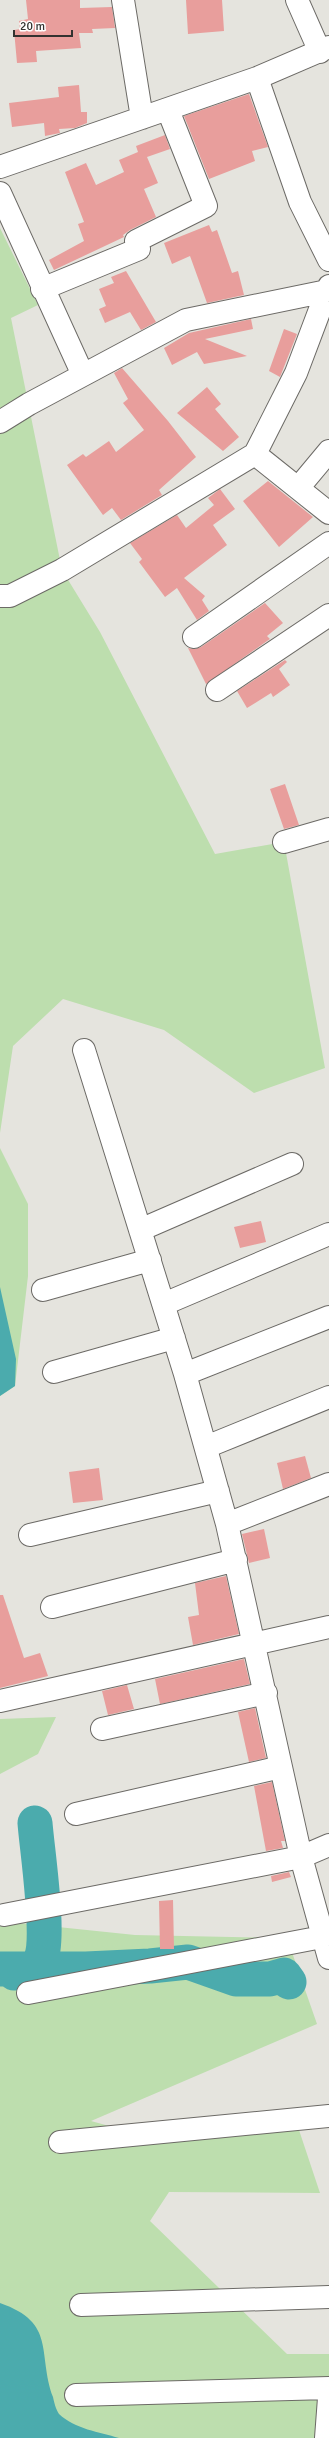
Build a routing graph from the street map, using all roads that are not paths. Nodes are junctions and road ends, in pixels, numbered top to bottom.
1 (124, 0) edge
2 (297, 0) edge
3 (326, 50) edge
4 (257, 78) junction
5 (168, 110) junction
6 (142, 118) junction
7 (0, 167) edge
8 (0, 193) edge
9 (329, 260) edge
10 (328, 288) edge
11 (42, 289) junction
12 (83, 375) junction
13 (0, 422) edge
14 (329, 451) edge
15 (255, 454) junction
16 (299, 487) junction
17 (329, 513) edge
18 (329, 543) edge
19 (0, 596) edge
20 (329, 616) edge
21 (194, 637) dead end
22 (218, 690) dead end
23 (329, 829) edge
24 (284, 842) dead end
25 (84, 1050) dead end
26 (292, 1164) dead end
27 (140, 1230) junction
28 (329, 1234) edge
29 (150, 1260) junction
30 (43, 1290) dead end
31 (164, 1304) junction
32 (329, 1317) edge
33 (174, 1338) junction
34 (54, 1372) dead end
35 (186, 1374) junction
36 (329, 1397) edge
37 (206, 1447) junction
38 (329, 1484) edge
39 (218, 1491) junction
40 (227, 1524) junction
41 (30, 1535) dead end
42 (236, 1560) junction
43 (52, 1607) dead end
44 (329, 1627) edge
45 (254, 1644) junction
46 (266, 1693) junction
47 (0, 1701) edge
48 (102, 1729) dead end
49 (281, 1767) junction
50 (76, 1814) dead end
51 (329, 1845) edge
52 (301, 1857) junction
53 (4, 1915) dead end
54 (326, 1948) edge
55 (28, 1993) dead end
56 (329, 2116) edge
57 (60, 2142) dead end
58 (329, 2297) edge
59 (81, 2305) dead end
60 (329, 2388) edge
61 (76, 2395) dead end
62 (329, 2410) edge
63 (326, 2438) edge

1 - 6 street
2 - 3 street
3 - 4 street
4 - 5 street
4 - 9 street
5 - 6 street
5 - 11 street
6 - 7 street
8 - 11 street
10 - 12 street
10 - 15 street
11 - 12 street
12 - 13 street
14 - 16 street
15 - 16 street
15 - 19 street
16 - 17 street
18 - 21 street
20 - 22 street
23 - 24 street
25 - 27 street
26 - 27 street
27 - 29 street
28 - 31 street
29 - 30 street
29 - 31 street
31 - 33 street
32 - 35 street
33 - 34 street
33 - 35 street
35 - 37 street
36 - 37 street
37 - 39 street
38 - 40 street
39 - 40 street
39 - 41 street
40 - 42 street
42 - 43 street
42 - 45 street
44 - 45 street
45 - 46 street
45 - 47 street
46 - 48 street
46 - 49 street
49 - 50 street
49 - 52 street
51 - 52 street
52 - 53 street
52 - 54 street
54 - 55 street
56 - 57 street
58 - 59 street
60 - 61 street
62 - 63 street

